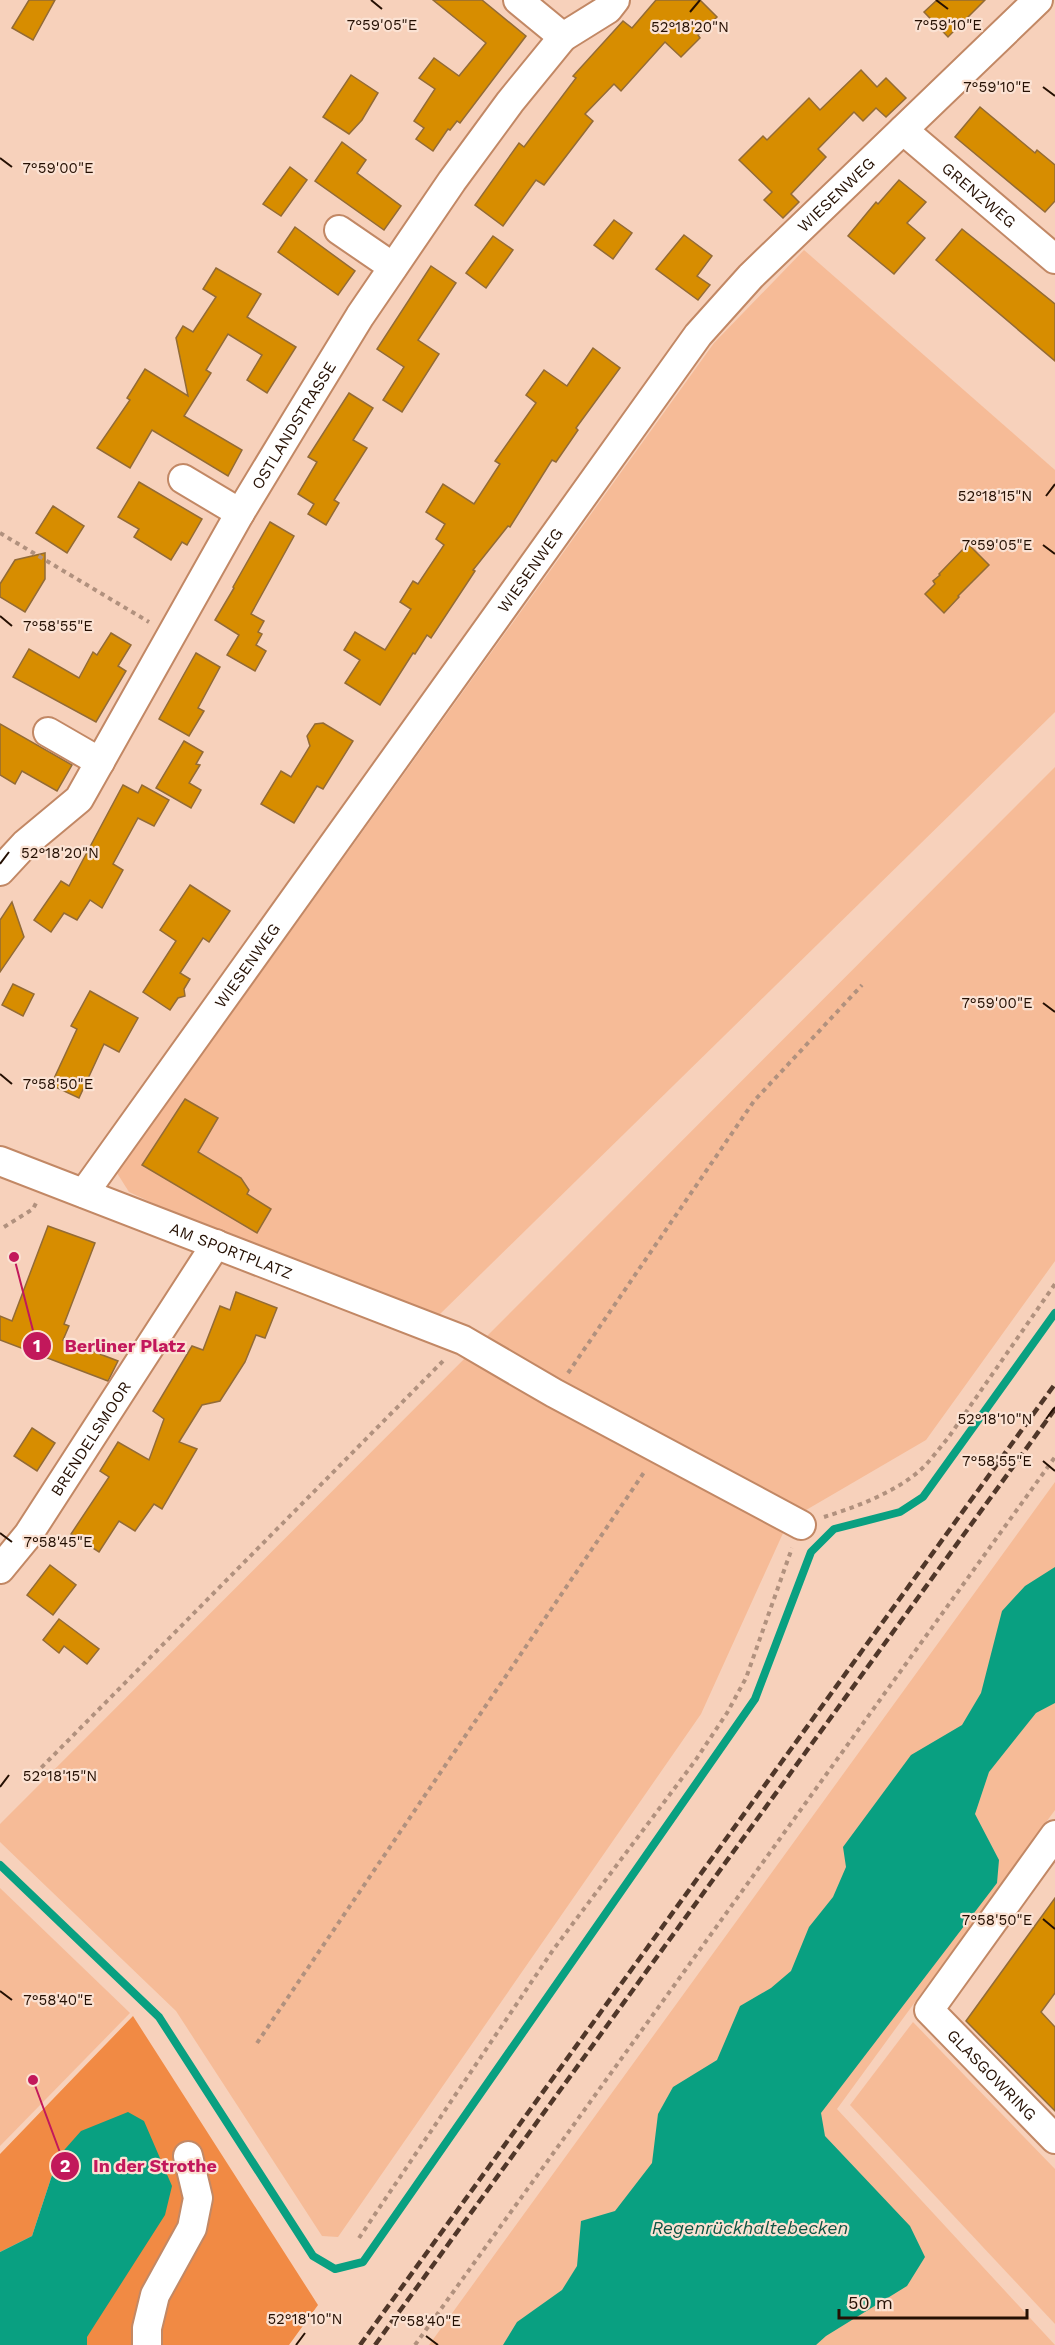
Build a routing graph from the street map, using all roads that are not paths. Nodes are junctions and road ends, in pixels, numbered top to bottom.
1 (518, 0) edge
2 (615, 0) edge
3 (1028, 3) edge
4 (563, 37) junction
5 (903, 130) junction
6 (339, 230) dead end
7 (1055, 259) edge
8 (393, 267) junction
9 (183, 479) dead end
10 (240, 513) junction
11 (48, 732) dead end
12 (100, 762) junction
13 (0, 871) edge
14 (0, 1161) edge
15 (84, 1193) junction
16 (216, 1244) junction
17 (801, 1525) road end
18 (0, 1569) edge
19 (1055, 1835) edge
20 (1055, 2139) edge
21 (188, 2156) dead end
22 (147, 2345) edge

1 - 4 street
2 - 4 street, OSTLANDSTRASSE
3 - 5 street, WIESENWEG
4 - 8 street, OSTLANDSTRASSE
5 - 7 street, GRENZWEG
5 - 15 street, WIESENWEG
6 - 8 street
8 - 10 street, OSTLANDSTRASSE
9 - 10 street
10 - 12 street, OSTLANDSTRASSE
11 - 12 street
12 - 13 street, OSTLANDSTRASSE
14 - 15 street, AM SPORTPLATZ
15 - 16 street, AM SPORTPLATZ
16 - 17 street, AM SPORTPLATZ
16 - 18 street, BRENDELSMOOR
19 - 20 street, GLASGOWRING
21 - 22 street

